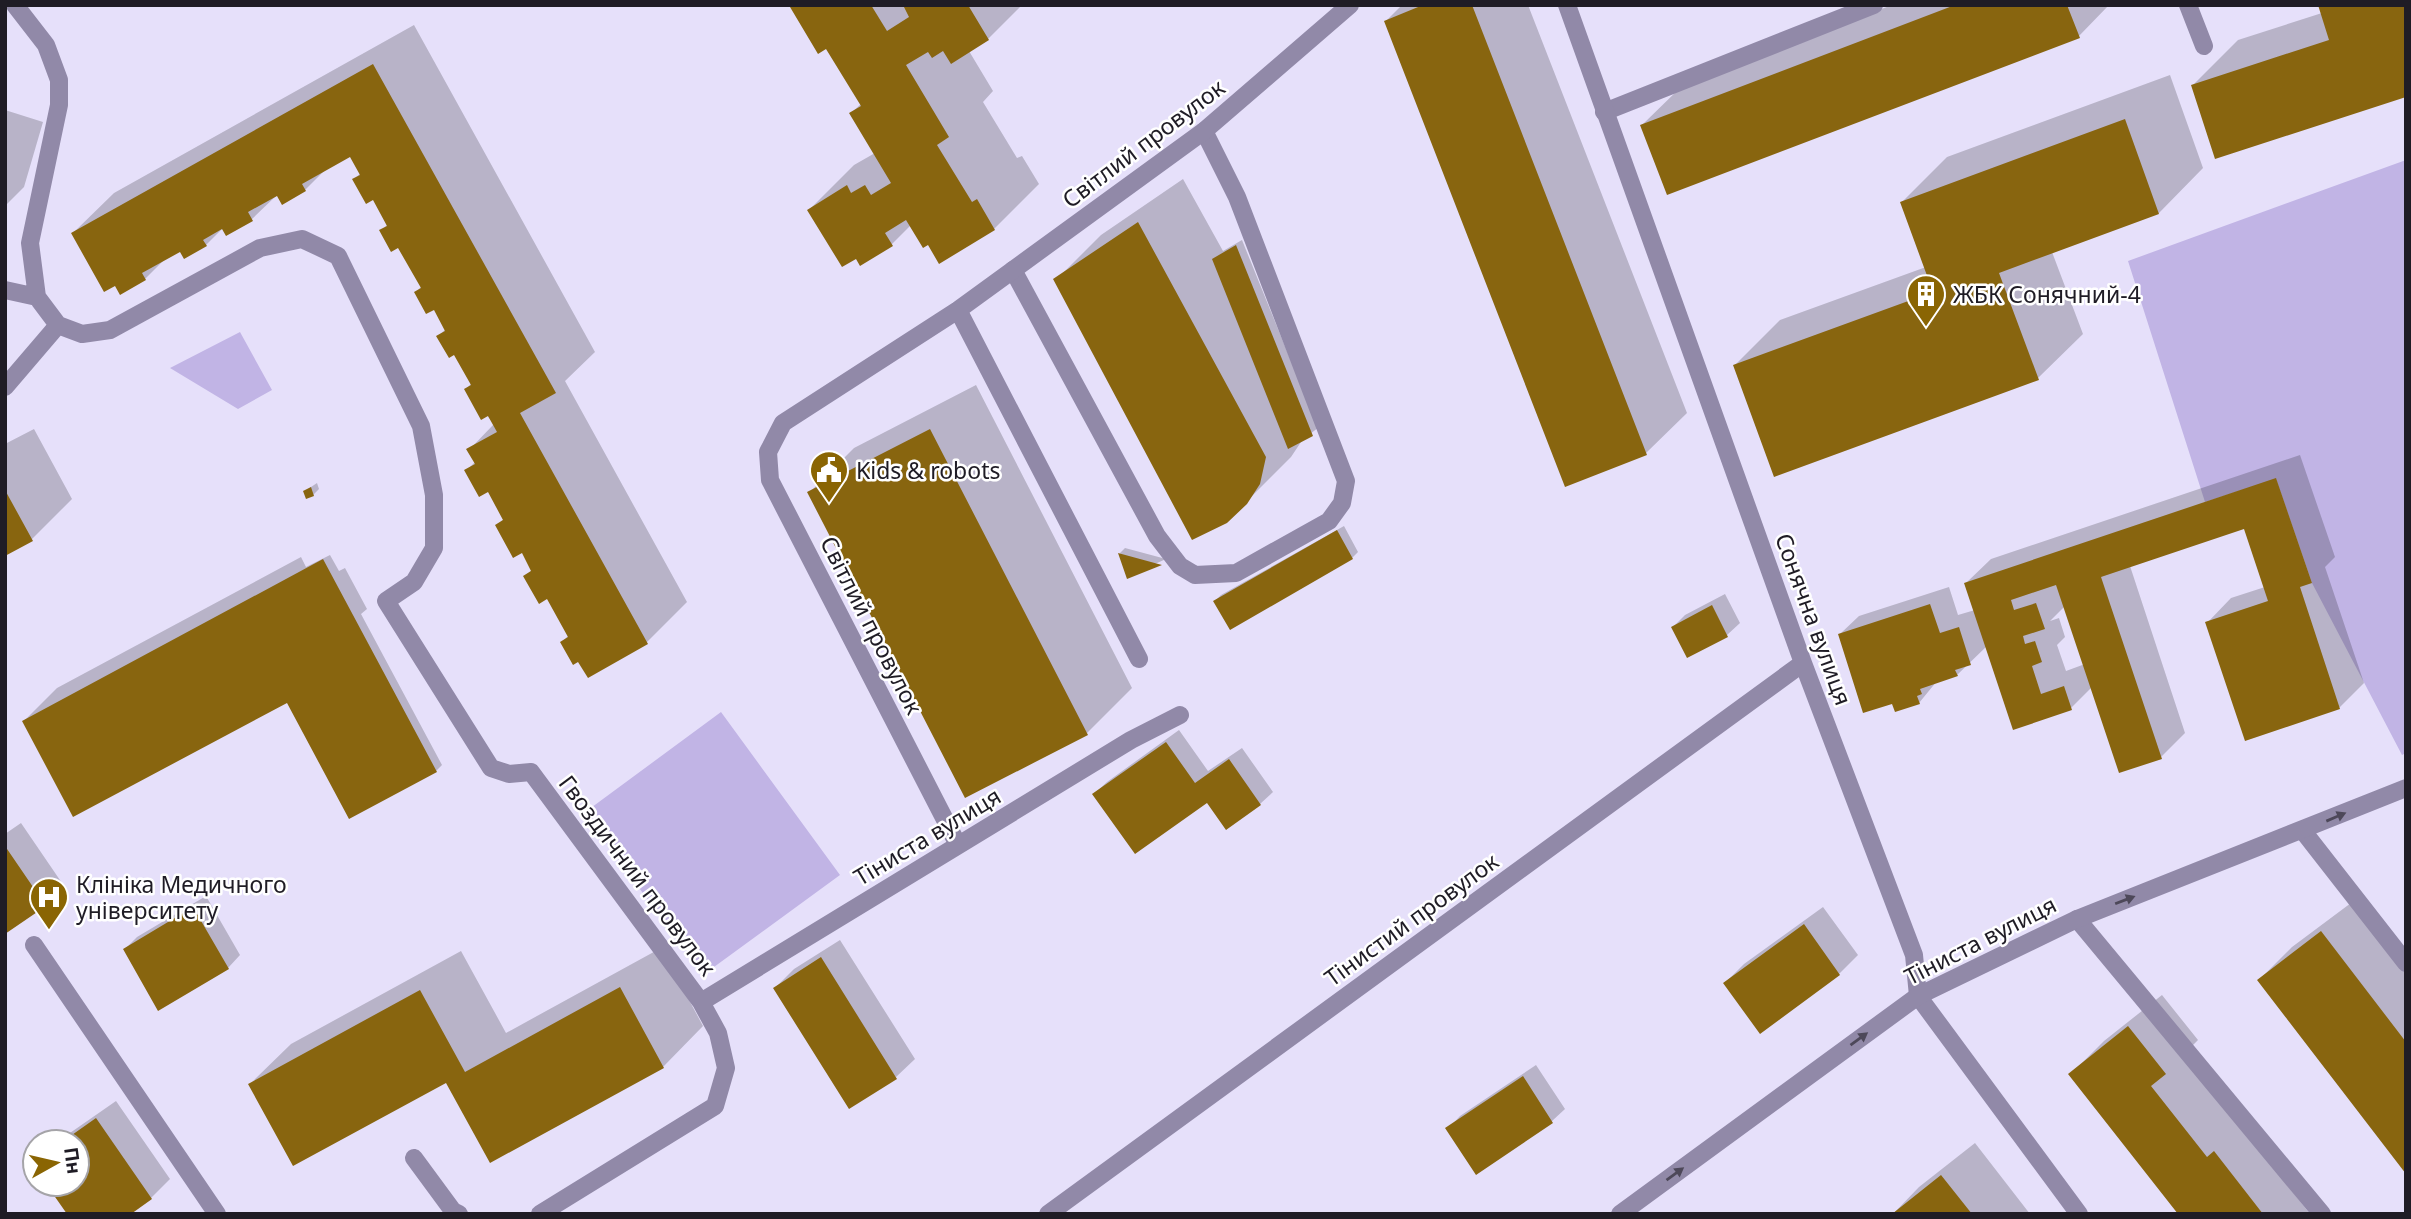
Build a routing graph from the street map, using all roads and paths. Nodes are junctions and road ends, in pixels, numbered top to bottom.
1 (15, 5) edge
2 (1350, 5) edge
3 (1567, 5) edge
4 (1874, 5) edge
5 (2188, 5) edge
6 (2203, 46) dead end
7 (1604, 112) junction
8 (1204, 131) junction
9 (1013, 270) junction
10 (5, 290) edge
11 (37, 298) junction
12 (957, 310) junction
13 (58, 325) junction
14 (5, 387) edge
15 (1139, 659) dead end
16 (1803, 663) junction
17 (1180, 715) dead end
18 (2406, 788) edge
19 (2303, 831) junction
20 (958, 845) junction
21 (2077, 919) junction
22 (34, 945) dead end
23 (2406, 963) edge
24 (1918, 996) junction
25 (701, 1002) junction
26 (414, 1158) dead end
27 (217, 1214) edge
28 (459, 1214) edge
29 (540, 1214) edge
30 (1048, 1214) edge
31 (1620, 1214) edge
32 (2079, 1214) edge
33 (2322, 1214) edge

1 - 11 street
2 - 8 street, Світлий провулок
3 - 7 street, Сонячна вулиця
4 - 7 street
5 - 6 street
7 - 16 street, Сонячна вулиця
8 - 9 street, Світлий провулок
8 - 9 street
9 - 12 street, Світлий провулок
10 - 11 street
11 - 13 street
12 - 15 street
12 - 20 street, Світлий провулок
13 - 14 street
13 - 25 street, Гвоздичний провулок
16 - 24 street, Сонячна вулиця
16 - 30 street, Тінистий провулок
17 - 20 street, Тіниста вулиця
19 -> 18 street, Тіниста вулиця
21 -> 19 street, Тіниста вулиця
19 - 23 street
20 - 25 street, Тіниста вулиця
21 - 24 street, Тіниста вулиця
21 - 33 street
22 - 27 street
31 -> 24 street, Тіниста вулиця
24 - 32 street
25 - 29 street, Гвоздичний провулок
26 - 28 street

